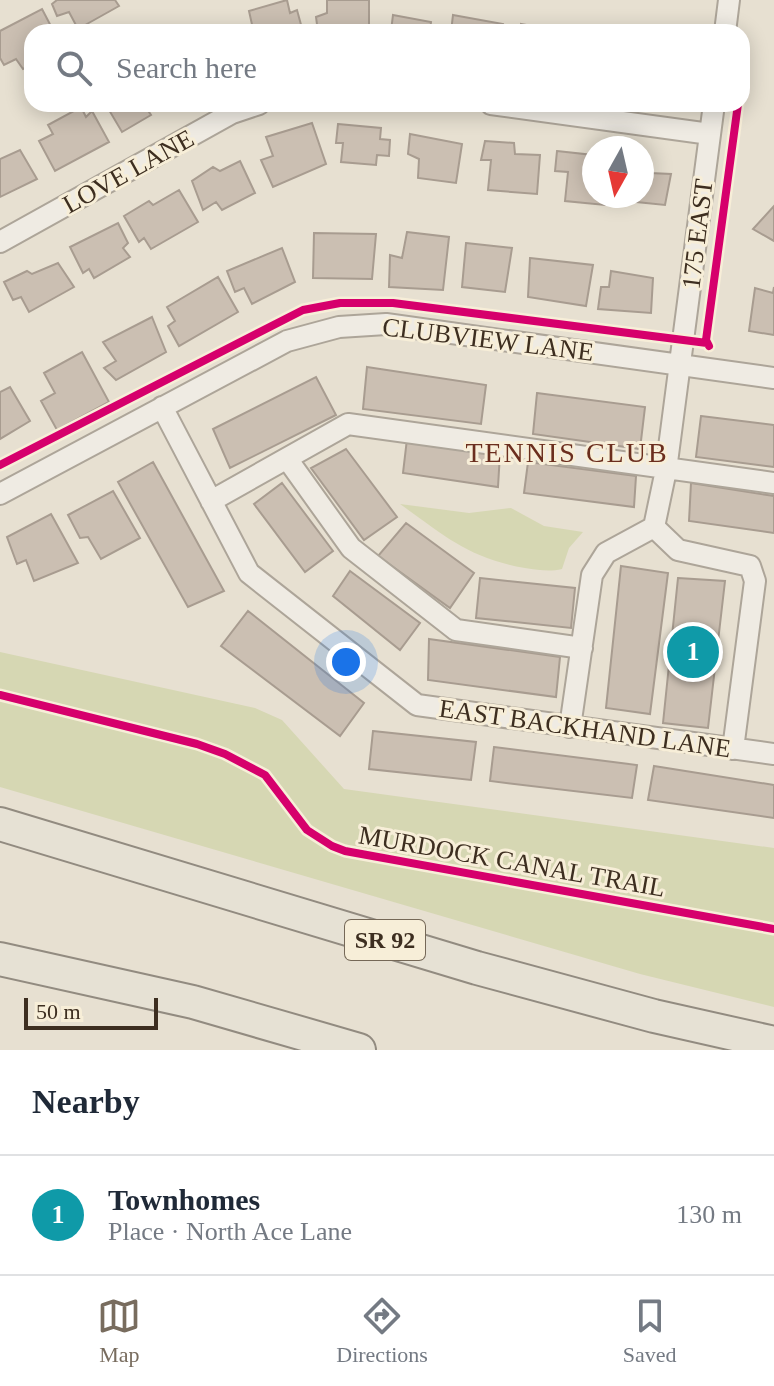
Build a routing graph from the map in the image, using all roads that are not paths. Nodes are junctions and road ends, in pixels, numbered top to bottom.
1 (729, 0) edge
2 (726, 24) edge
3 (235, 112) edge
4 (549, 112) edge
5 (713, 112) edge
6 (710, 134) junction
7 (0, 242) edge
8 (681, 364) junction
9 (774, 378) edge
10 (162, 407) junction
11 (288, 460) junction
12 (666, 470) junction
13 (774, 483) edge
14 (0, 494) edge
15 (211, 501) junction
16 (654, 527) junction
17 (582, 648) junction
18 (570, 727) junction
19 (733, 749) junction
20 (774, 754) edge
21 (0, 802) edge
22 (0, 824) edge
23 (0, 959) edge
24 (774, 1021) edge
25 (774, 1043) edge
26 (359, 1050) edge

1 - 2 street
3 - 7 street, LOVE LANE
4 - 6 street
5 - 6 street, 175 EAST
6 - 8 street, 175 EAST
8 - 9 street, CLUBVIEW LANE
8 - 10 street, CLUBVIEW LANE
8 - 12 street, 175 EAST
10 - 14 street, CLUBVIEW LANE
10 - 15 street
11 - 12 street
11 - 15 street
11 - 17 street
12 - 13 street
12 - 16 street, 175 EAST
15 - 18 street, EAST BACKHAND LANE
16 - 17 street
16 - 19 street
17 - 18 street
18 - 19 street, EAST BACKHAND LANE
19 - 20 street, EAST BACKHAND LANE
21 - 24 main road, SR 92
22 - 25 main road, SR 92
23 - 26 main road

